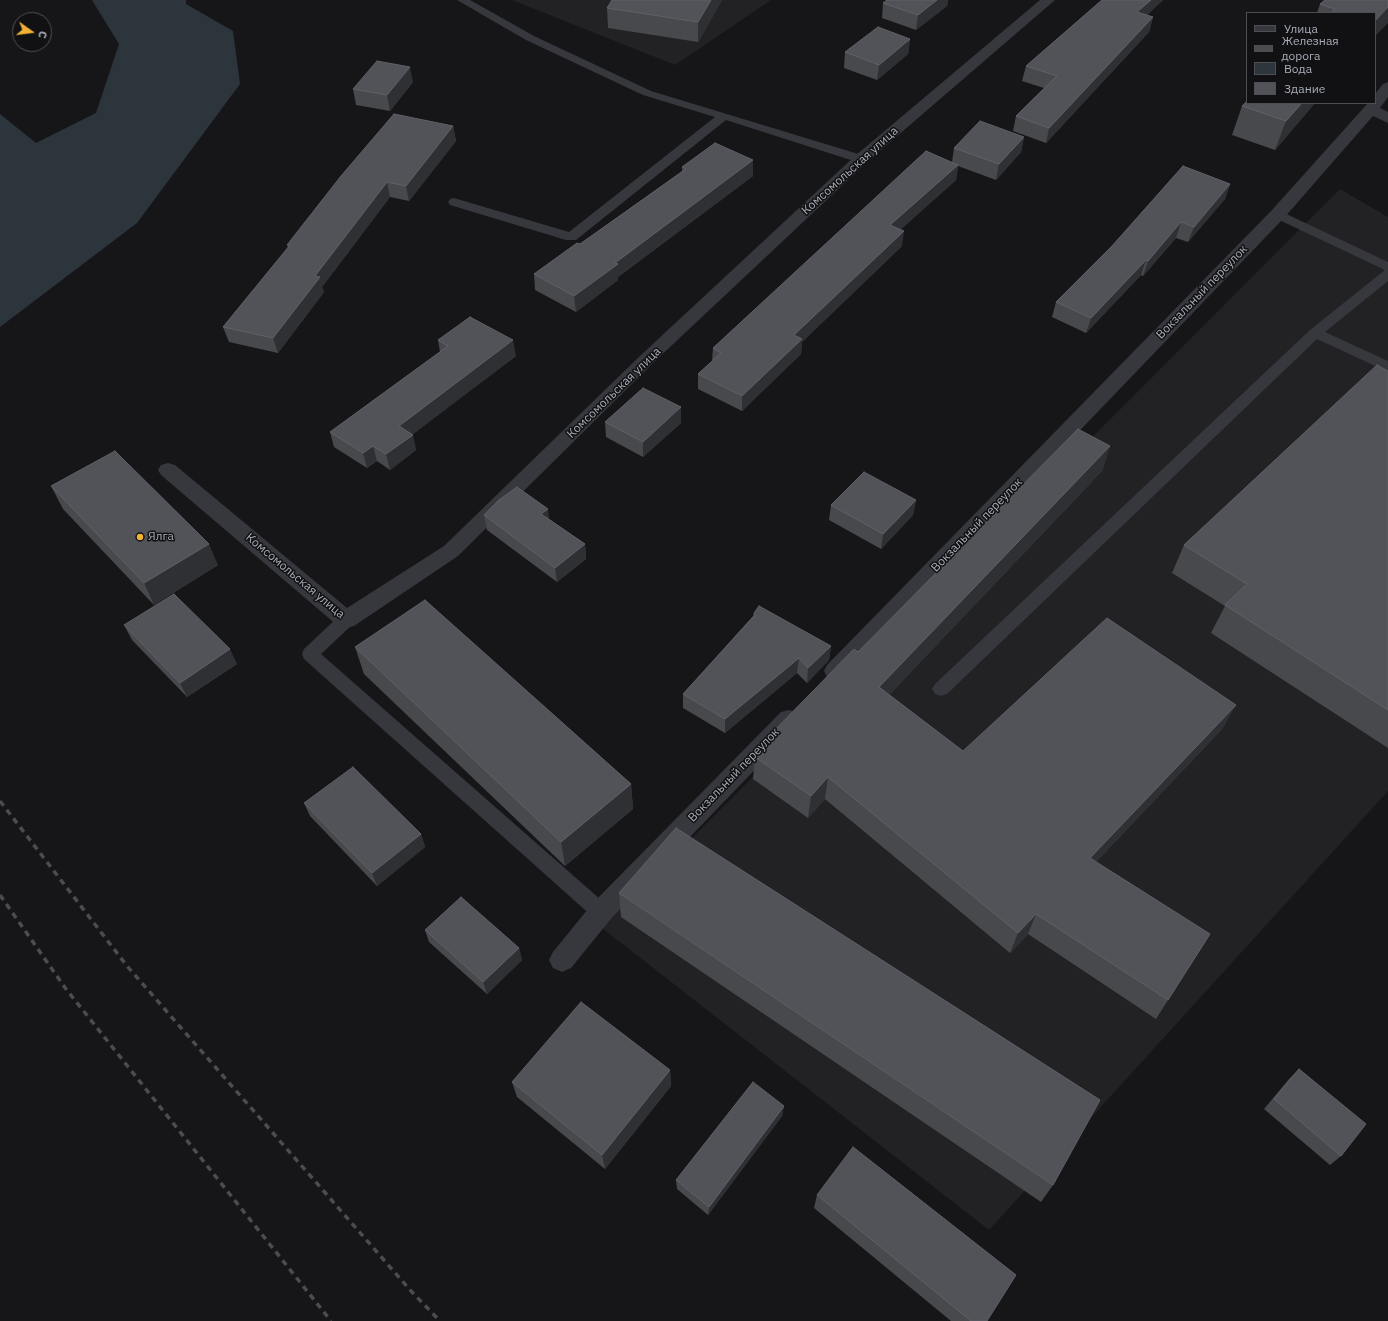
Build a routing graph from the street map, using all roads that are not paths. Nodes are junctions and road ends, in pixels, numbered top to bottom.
1 (462, 0) edge
2 (1048, 0) edge
3 (1388, 87) edge
4 (1379, 114) edge
5 (724, 116) junction
6 (861, 158) junction
7 (454, 202) dead end
8 (1278, 214) junction
9 (1388, 266) edge
10 (1388, 274) edge
11 (1316, 333) junction
12 (1388, 367) edge
13 (168, 470) dead end
14 (346, 620) junction
15 (823, 684) edge
16 (941, 689) dead end
17 (801, 706) edge
18 (601, 912) junction
19 (562, 960) dead end

1 - 5 lane
2 - 6 street, Комсомольская улица
3 - 4 street, Вокзальный переулок
4 - 8 street, Вокзальный переулок
5 - 6 lane
5 - 7 lane
6 - 14 street, Комсомольская улица
8 - 9 lane
8 - 15 street, Вокзальный переулок
10 - 11 lane
11 - 12 lane
11 - 16 lane
13 - 14 street, Комсомольская улица
14 - 18 lane
17 - 18 street, Вокзальный переулок
18 - 19 street, Вокзальный переулок

